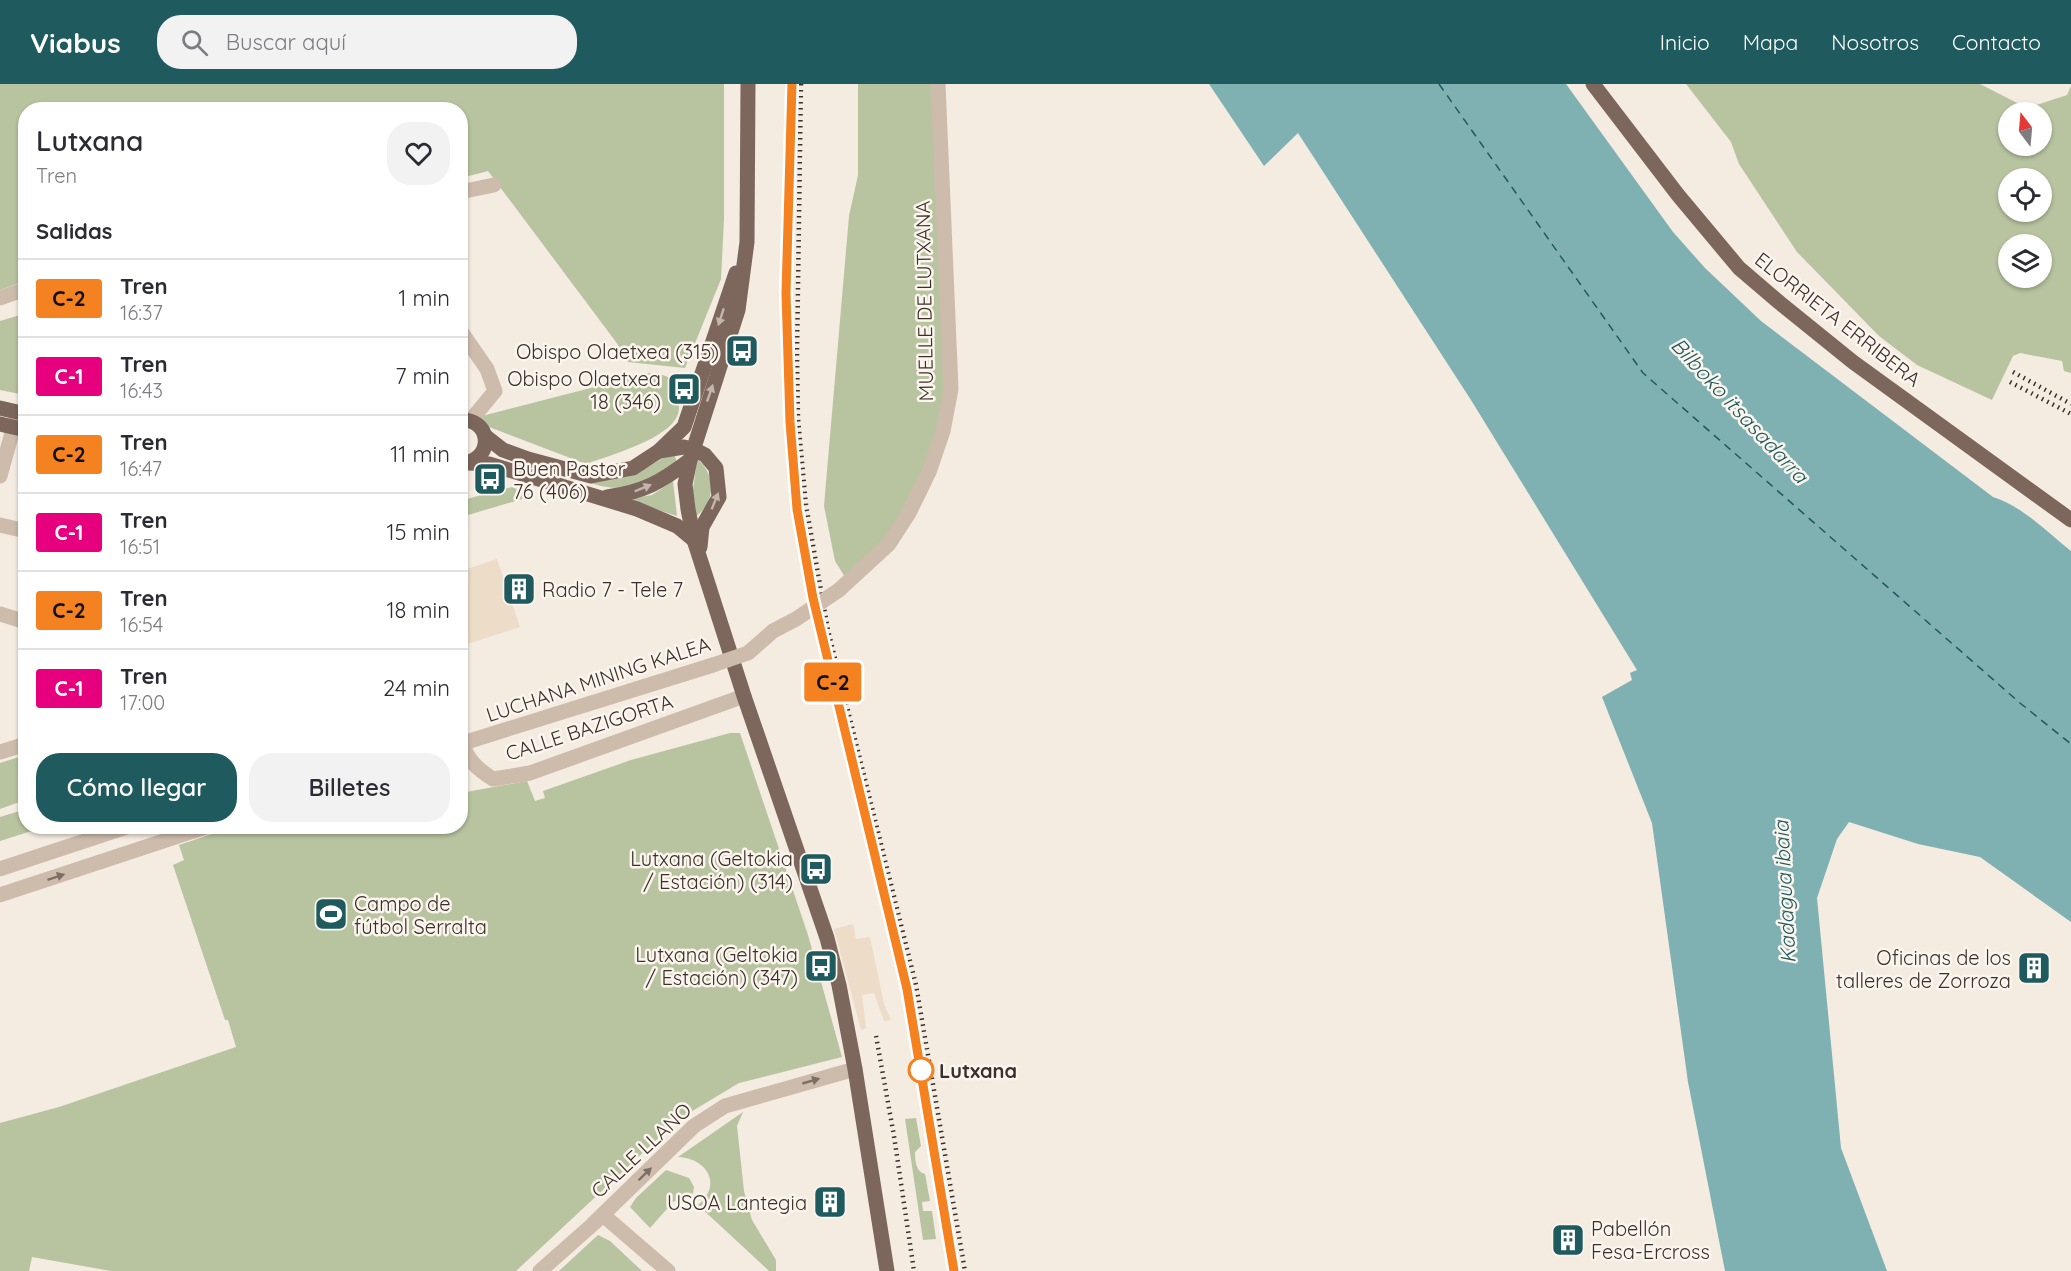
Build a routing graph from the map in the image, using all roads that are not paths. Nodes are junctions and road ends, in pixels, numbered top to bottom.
1 (748, 84) edge
2 (938, 84) edge
3 (1593, 84) edge
4 (494, 184) dead end
5 (468, 190) edge
6 (747, 242) junction
7 (18, 292) edge
8 (0, 298) edge
9 (468, 342) edge
10 (0, 408) edge
11 (468, 418) edge
12 (16, 421) edge
13 (468, 421) edge
14 (684, 427) junction
15 (485, 436) junction
16 (658, 451) junction
17 (686, 456) junction
18 (468, 461) edge
19 (468, 463) edge
20 (0, 476) edge
21 (601, 498) junction
22 (2071, 520) edge
23 (0, 525) edge
24 (18, 529) edge
25 (694, 540) junction
26 (699, 556) junction
27 (0, 614) edge
28 (18, 620) edge
29 (748, 653) joint
30 (744, 696) junction
31 (468, 742) edge
32 (18, 746) edge
33 (0, 752) edge
34 (468, 757) edge
35 (106, 834) edge
36 (185, 834) edge
37 (0, 869) edge
38 (0, 895) edge
39 (855, 1069) junction
40 (603, 1215) junction
41 (540, 1271) edge
42 (668, 1271) edge
43 (887, 1271) edge

1 - 6 main road
2 - 29 street, MUELLE DE LUTXANA, bridge
3 - 22 main road, ELORRIETA ERRIBERA
4 - 5 street
6 -> 14 main road
17 -> 6 main road
7 - 8 street
9 - 11 street
10 - 12 main road
12 - 20 street
13 - 15 main road
14 - 16 main road
14 - 17 main road
15 - 16 main road
15 - 18 main road
16 - 17 main road
21 -> 17 main road
17 - 25 main road
26 -> 17 main road
19 - 21 main road
21 - 25 main road
23 - 24 street
25 - 26 main road
26 - 30 main road
27 - 28 street
29 - 31 street, LUCHANA MINING KALEA, bridge
30 - 34 street, CALLE BAZIGORTA
30 - 39 main road
32 - 33 street
35 - 37 street
38 -> 36 street
40 -> 39 street, CALLE LLANO
39 - 43 main road
40 - 41 street, CALLE LLANO
40 - 42 street

